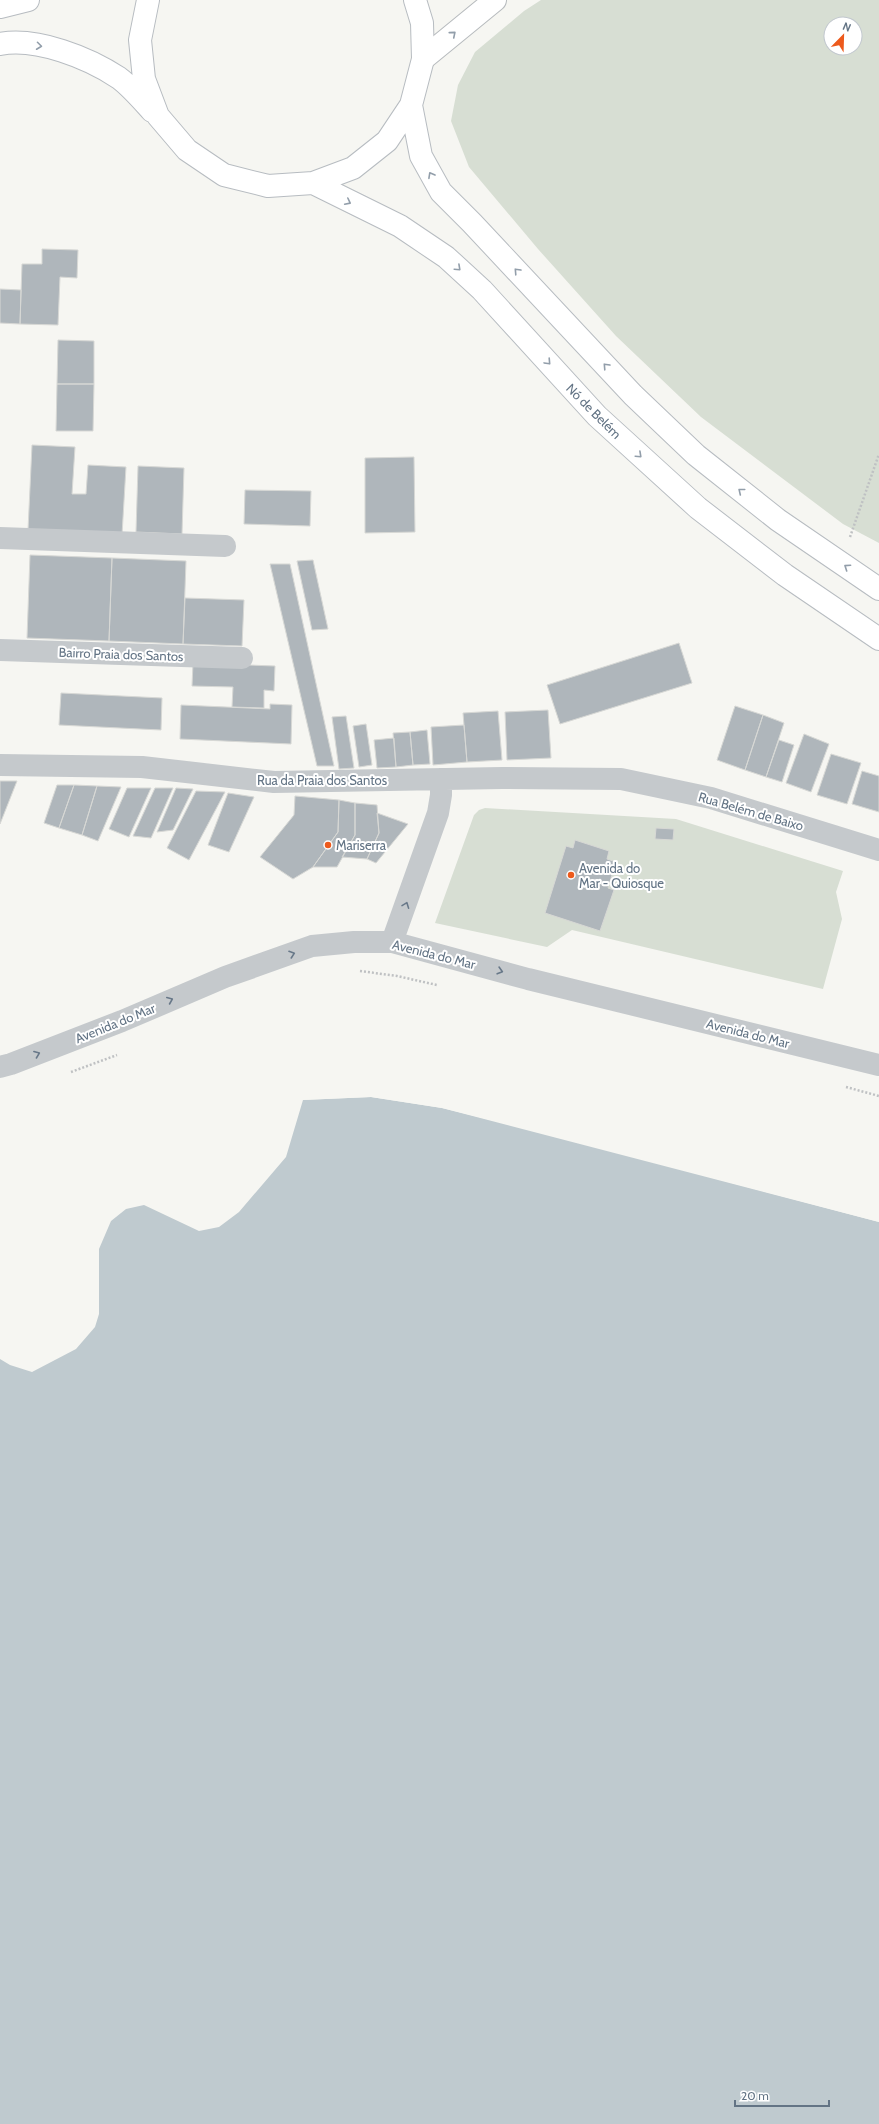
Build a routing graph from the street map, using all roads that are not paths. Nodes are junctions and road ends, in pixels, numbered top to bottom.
1 (28, 0) edge
2 (148, 0) edge
3 (414, 0) edge
4 (495, 0) edge
5 (0, 7) edge
6 (0, 44) edge
7 (423, 59) junction
8 (411, 105) junction
9 (158, 116) junction
10 (313, 184) junction
11 (0, 538) edge
12 (225, 546) dead end
13 (879, 589) edge
14 (879, 639) edge
15 (0, 650) edge
16 (242, 658) dead end
17 (0, 765) edge
18 (441, 779) junction
19 (621, 779) joint
20 (879, 850) edge
21 (392, 942) junction
22 (879, 1065) edge
23 (0, 1067) edge

1 - 5 main road
2 - 9 main road
3 - 7 main road
7 -> 4 main road
6 -> 9 main road
7 - 8 main road
8 - 10 main road
13 -> 8 main road
9 - 10 main road
10 -> 14 main road, Nó de Belém
11 - 12 street
15 - 16 street, Bairro Praia dos Santos
17 - 18 street, Rua da Praia dos Santos
18 - 19 street, Rua da Praia dos Santos
21 -> 18 street
19 - 20 street, Rua Belém de Baixo
21 -> 22 street, Avenida do Mar
23 -> 21 street, Avenida do Mar

